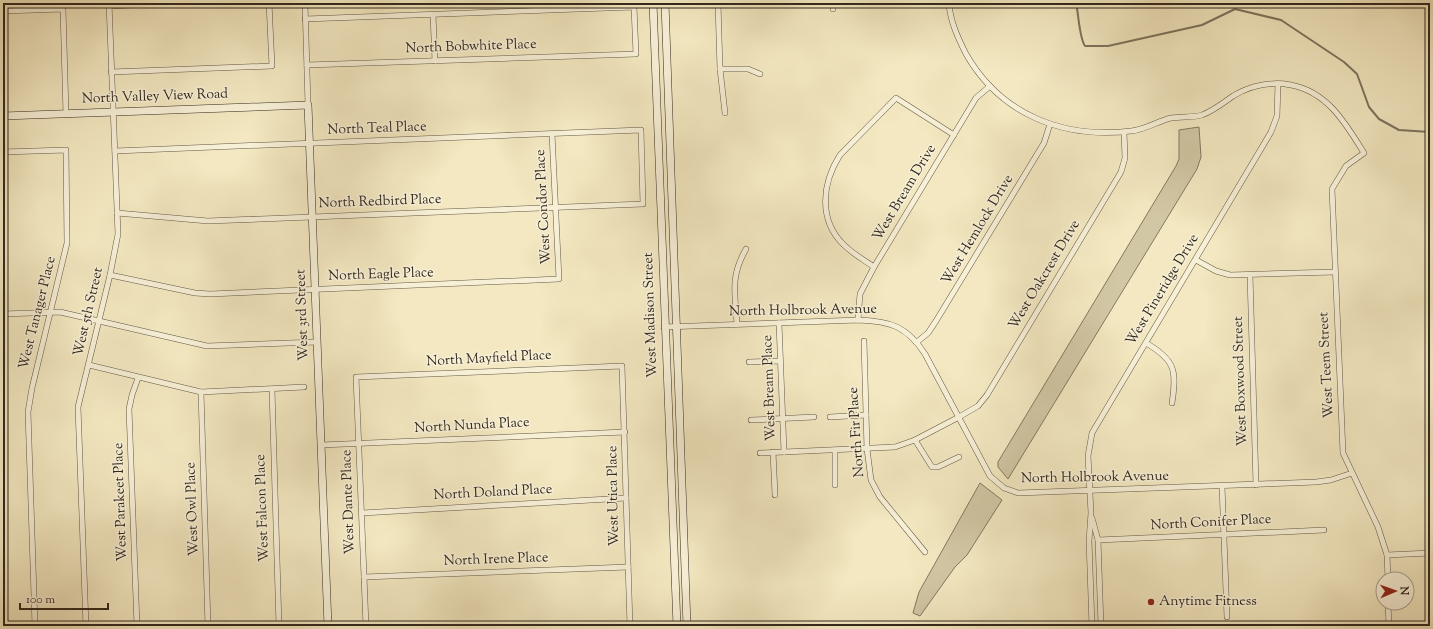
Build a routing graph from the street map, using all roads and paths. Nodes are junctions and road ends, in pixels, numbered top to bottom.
1 (176, 3) edge
2 (269, 3) edge
3 (304, 3) edge
4 (653, 3) edge
5 (665, 3) edge
6 (718, 3) edge
7 (833, 3) edge
8 (949, 3) edge
9 (109, 4) edge
10 (833, 9) dead end
11 (3, 11) edge
12 (433, 15) junction
13 (305, 19) junction
14 (435, 61) junction
15 (307, 65) junction
16 (720, 69) junction
17 (110, 72) junction
18 (760, 74) dead end
19 (1278, 84) junction
20 (990, 86) junction
21 (308, 105) junction
22 (112, 112) junction
23 (725, 113) dead end
24 (66, 114) junction
25 (3, 116) edge
26 (1050, 124) junction
27 (1124, 132) junction
28 (552, 134) junction
29 (954, 134) junction
30 (310, 144) junction
31 (115, 151) junction
32 (3, 152) edge
33 (643, 204) joint
34 (556, 207) junction
35 (117, 213) junction
36 (313, 216) junction
37 (746, 249) dead end
38 (1196, 260) junction
39 (874, 267) junction
40 (1335, 272) junction
41 (110, 275) junction
42 (1250, 276) junction
43 (559, 279) joint
44 (315, 290) junction
45 (3, 296) edge
46 (51, 312) junction
47 (3, 314) edge
48 (858, 320) junction
49 (99, 321) junction
50 (779, 323) junction
51 (737, 324) junction
52 (677, 326) junction
53 (664, 327) junction
54 (864, 341) dead end
55 (317, 342) junction
56 (917, 342) junction
57 (1146, 343) junction
58 (780, 361) junction
59 (748, 362) dead end
60 (89, 365) junction
61 (622, 366) joint
62 (356, 377) joint
63 (138, 378) junction
64 (304, 387) dead end
65 (272, 390) junction
66 (201, 392) junction
67 (1172, 403) dead end
68 (866, 415) junction
69 (814, 417) dead end
70 (830, 417) dead end
71 (959, 417) junction
72 (783, 419) junction
73 (751, 420) dead end
74 (625, 432) junction
75 (915, 440) junction
76 (359, 444) junction
77 (321, 445) junction
78 (867, 449) junction
79 (835, 450) junction
80 (773, 452) junction
81 (784, 452) junction
82 (760, 453) dead end
83 (959, 457) dead end
84 (1352, 473) junction
85 (835, 485) dead end
86 (1256, 485) junction
87 (1222, 486) junction
88 (1090, 491) junction
89 (774, 495) dead end
90 (626, 498) junction
91 (362, 513) junction
92 (1091, 513) junction
93 (1324, 530) dead end
94 (1223, 535) junction
95 (1098, 540) junction
96 (925, 552) dead end
97 (1430, 553) edge
98 (1387, 554) junction
99 (628, 567) junction
100 (1388, 571) edge
101 (364, 577) junction
102 (1388, 611) edge
103 (1227, 617) dead end
104 (35, 626) edge
105 (86, 626) edge
106 (137, 626) edge
107 (208, 626) edge
108 (279, 626) edge
109 (328, 626) edge
110 (366, 626) edge
111 (630, 626) edge
112 (677, 626) edge
113 (687, 626) edge
114 (1092, 626) edge
115 (1101, 626) edge
116 (1389, 626) edge

1 - 9 street
2 - 17 street
3 - 13 street, West 3rd Street
4 - 53 street, West Madison Street
5 - 52 street, West Madison Street
6 - 16 street
7 - 10 street
8 - 20 street
9 - 17 street, West 5th Street
11 - 24 street
12 - 13 street
12 - 14 street
12 - 14 street, North Bobwhite Place
13 - 15 street, West 3rd Street
14 - 15 street, North Bobwhite Place
15 - 21 street, West 3rd Street
16 - 18 street
16 - 23 street
17 - 22 street, West 5th Street
19 - 27 street
19 - 38 street, West Pineridge Drive
19 - 40 street, West Teem Street
20 - 26 street
20 - 29 street, West Bream Drive
21 - 22 street, North Valley View Road
21 - 30 street, West 3rd Street
22 - 24 street, North Valley View Road
22 - 31 street, West 5th Street
24 - 25 street, North Valley View Road
26 - 27 street
26 - 56 street, West Hemlock Drive
27 - 71 street, West Oakcrest Drive
28 - 30 street, North Teal Place
28 - 33 street, North Teal Place
28 - 34 street, West Condor Place
29 - 39 street, West Bream Drive
29 - 39 street
30 - 31 street, North Teal Place
30 - 36 street, West 3rd Street
31 - 35 street, West 5th Street
32 - 46 street, West Tanager Place
33 - 34 street, North Redbird Place
34 - 36 street, North Redbird Place
34 - 43 street, West Condor Place
35 - 36 street, North Redbird Place
35 - 41 street, West 5th Street
36 - 44 street, West 3rd Street
37 - 51 street
38 - 42 street
38 - 57 street, West Pineridge Drive
39 - 48 street, West Bream Drive
40 - 42 street
40 - 84 street, West Teem Street
41 - 44 street, North Eagle Place
41 - 49 street, West 5th Street
42 - 86 street, West Boxwood Street
43 - 44 street, North Eagle Place
44 - 55 street, West 3rd Street
45 - 47 street
46 - 47 street
46 - 49 street
46 - 104 street, West Tanager Place
48 - 50 street, North Holbrook Avenue
48 - 56 street, North Holbrook Avenue
49 - 55 street
49 - 60 street, West 5th Street
50 - 51 street, North Holbrook Avenue
50 - 58 street, West Bream Place
51 - 52 street, North Holbrook Avenue
52 - 53 street, North Holbrook Avenue
52 - 113 street, West Madison Street
53 - 112 street, West Madison Street
54 - 68 street, North Fir Place
55 - 77 street, West 3rd Street
56 - 71 street, North Holbrook Avenue
57 - 67 street
57 - 88 street, West Pineridge Drive
58 - 59 street
58 - 72 street, West Bream Place
60 - 63 street
60 - 105 street, West 5th Street
61 - 62 street, North Mayfield Place
61 - 74 street, West Utica Place
62 - 76 street, West Dante Place
63 - 66 street
63 - 106 street, West Parakeet Place
64 - 65 street
65 - 66 street
65 - 108 street, West Falcon Place
66 - 107 street, West Owl Place
68 - 70 street
68 - 78 street, North Fir Place
69 - 72 street
71 - 75 street, West Oakcrest Drive
71 - 88 street, North Holbrook Avenue
72 - 73 street
72 - 81 street, West Bream Place
74 - 76 street, North Nunda Place
74 - 90 street, West Utica Place
75 - 78 street, West Oakcrest Drive
75 - 83 street
76 - 77 street, North Nunda Place
76 - 91 street, West Dante Place
77 - 109 street, West 3rd Street
78 - 79 street, West Oakcrest Drive
78 - 96 street, North Fir Place
79 - 81 street, West Oakcrest Drive
79 - 85 street
80 - 81 street, West Oakcrest Drive
80 - 82 street, West Oakcrest Drive
80 - 89 street
84 - 86 street, North Holbrook Avenue
84 - 98 street, West Teem Street
86 - 87 street, North Holbrook Avenue
87 - 88 street, North Holbrook Avenue
87 - 94 street
88 - 92 street, West Pineridge Drive
90 - 91 street, North Doland Place
90 - 99 street, West Utica Place
91 - 101 street, West Dante Place
92 - 95 street, West Pineridge Drive
92 - 114 street, West Pineridge Drive
93 - 94 street, North Conifer Place
94 - 95 street, North Conifer Place
94 - 103 street
95 - 115 street, West Pineridge Drive
97 - 98 street
98 - 100 street, West Teem Street
99 - 101 street, North Irene Place
99 - 111 street, West Utica Place
101 - 110 street, West Dante Place
102 - 116 street

